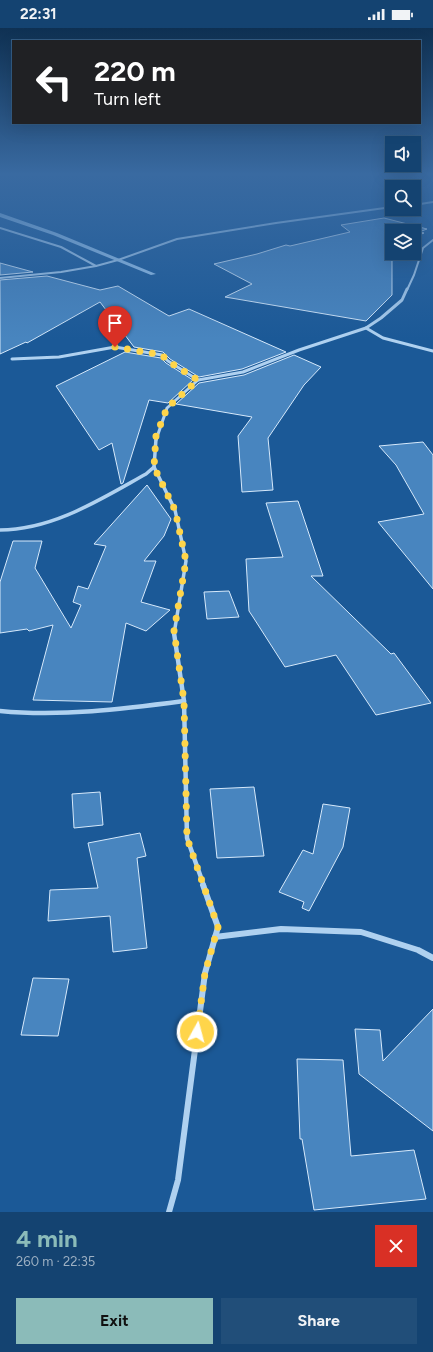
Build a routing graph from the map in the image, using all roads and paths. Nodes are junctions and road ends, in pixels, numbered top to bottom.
1 (4, 229) edge
2 (237, 229) edge
3 (433, 240) edge
4 (96, 266) junction
5 (0, 278) edge
6 (366, 328) junction
7 (433, 351) edge
8 (12, 359) dead end
9 (198, 380) junction
10 (154, 467) junction
11 (0, 530) edge
12 (184, 701) junction
13 (0, 712) edge
14 (215, 938) junction
15 (433, 958) edge
16 (169, 1212) edge

1 - 4 street
2 - 4 street
3 - 6 street
4 - 5 street
6 - 7 street
6 - 9 street
8 - 9 street
9 - 10 street
10 - 11 street
10 - 12 street
12 - 13 street
12 - 14 street
14 - 15 street
14 - 16 street

